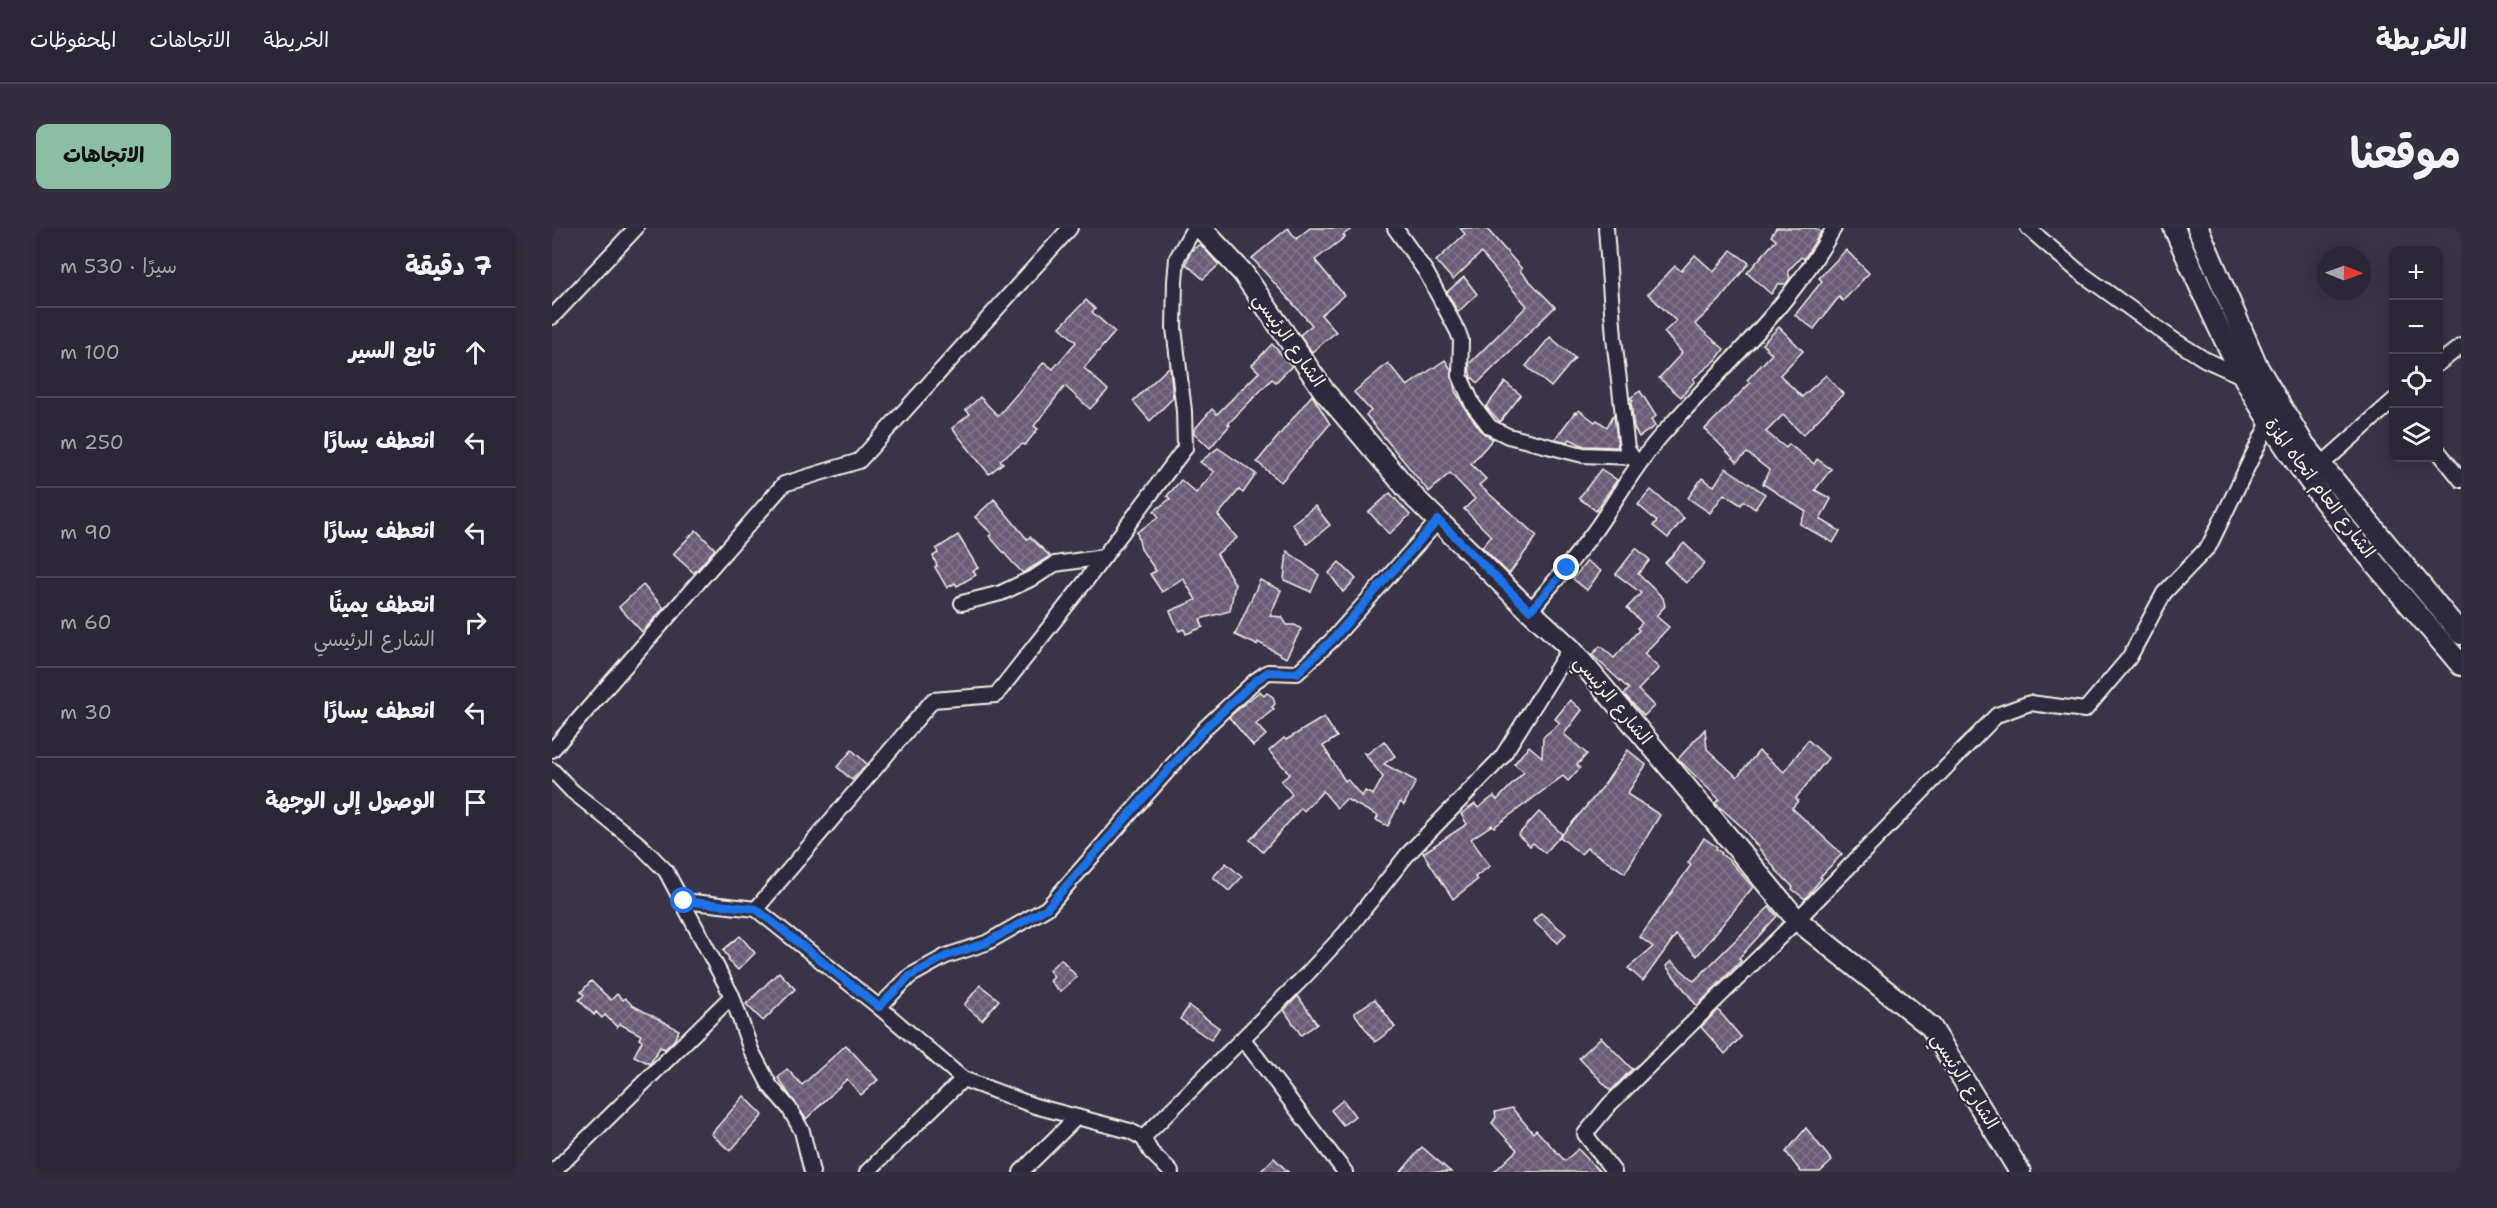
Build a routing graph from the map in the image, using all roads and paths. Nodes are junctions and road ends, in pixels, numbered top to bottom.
1 (636, 228) edge
2 (1071, 228) edge
3 (1194, 228) edge
4 (1201, 228) edge
5 (1395, 228) edge
6 (1606, 228) edge
7 (1834, 228) edge
8 (2028, 228) edge
9 (2174, 228) edge
10 (2198, 228) edge
11 (552, 316) edge
12 (2461, 346) edge
13 (2443, 361) edge
14 (2251, 373) junction
15 (2389, 404) edge
16 (2269, 422) junction
17 (2443, 456) edge
18 (1635, 461) junction
19 (2321, 465) junction
20 (2461, 480) edge
21 (1438, 520) junction
22 (1104, 557) junction
23 (962, 603) dead end
24 (1530, 611) junction
25 (2461, 634) edge
26 (1570, 648) junction
27 (2461, 665) edge
28 (552, 750) edge
29 (552, 770) edge
30 (684, 901) junction
31 (756, 909) junction
32 (1797, 920) junction
33 (732, 996) junction
34 (879, 1007) junction
35 (1243, 1039) junction
36 (963, 1079) junction
37 (1077, 1117) junction
38 (1143, 1138) junction
39 (553, 1172) edge
40 (812, 1172) edge
41 (867, 1172) edge
42 (1021, 1172) edge
43 (1171, 1172) edge
44 (1345, 1172) edge
45 (1614, 1172) edge
46 (2020, 1172) edge

1 - 11 street
2 - 28 street
3 - 22 street
4 - 21 street, الشارع الرئيسي
5 - 18 street
6 - 18 street
7 - 18 street
8 - 14 street
9 - 14 street, الشارع العام اتجاه المزة
10 - 14 street
12 - 13 street
14 - 16 street, الشارع العام اتجاه المزة
14 - 19 street
15 - 19 street
16 - 27 street, الشارع العام اتجاه المزة
16 - 32 street
17 - 20 street
18 - 24 street
19 - 25 street
21 - 24 street, الشارع الرئيسي
21 - 34 street
22 - 23 street
22 - 31 street
24 - 26 street, الشارع الرئيسي
26 - 32 street, الشارع الرئيسي
26 - 35 street
29 - 30 street
30 - 31 street
30 - 33 street
31 - 34 street
32 - 45 street
32 - 46 street, الشارع الرئيسي
33 - 39 street
33 - 40 street
34 - 36 street
35 - 38 street
35 - 44 street
36 - 37 street
36 - 41 street
37 - 38 street
37 - 42 street
38 - 43 street

